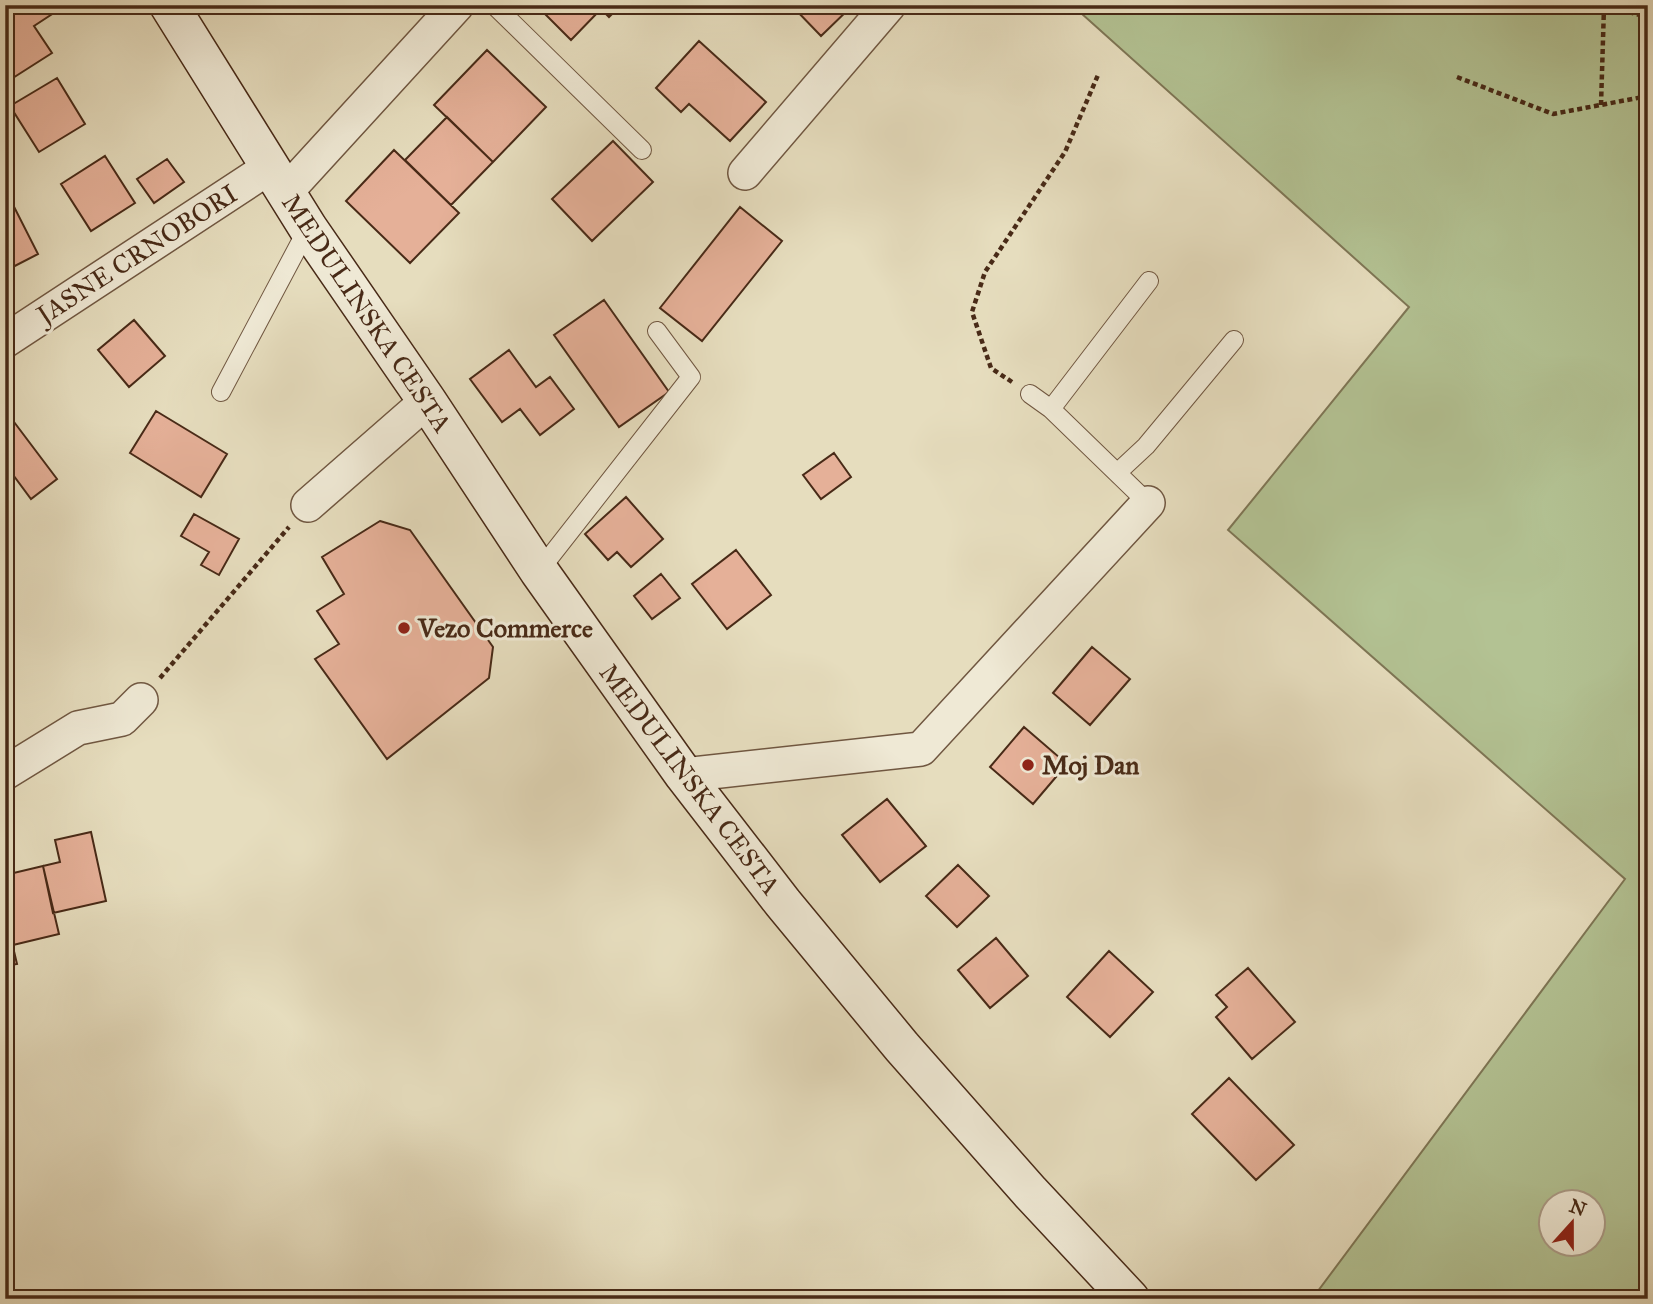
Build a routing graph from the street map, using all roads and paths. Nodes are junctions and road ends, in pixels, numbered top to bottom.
1 (169, 5) edge
2 (457, 5) edge
3 (494, 5) edge
4 (889, 5) edge
5 (1604, 6) edge
6 (1648, 17) edge
7 (1098, 75) dead end
8 (1457, 77) dead end
9 (1648, 96) edge
10 (1601, 105) junction
11 (642, 150) dead end
12 (745, 173) dead end
13 (277, 180) junction
14 (308, 228) junction
15 (1149, 281) dead end
16 (657, 331) dead end
17 (1234, 340) dead end
18 (5, 341) edge
19 (220, 392) dead end
20 (1030, 394) joint
21 (428, 401) junction
22 (1051, 409) junction
23 (1117, 473) junction
24 (1149, 503) joint
25 (308, 505) joint
26 (539, 572) junction
27 (141, 700) joint
28 (5, 773) edge
29 (684, 775) junction
30 (1130, 1299) edge

1 - 13 main road, MEDULINSKA CESTA
2 - 13 street, JASNE CRNOBORI
3 - 11 lane
4 - 12 street
5 - 6 path
5 - 10 path
7 - 20 path
8 - 10 path
9 - 10 path
13 - 14 main road, MEDULINSKA CESTA
13 - 18 street, JASNE CRNOBORI
14 - 19 lane
14 - 21 main road, MEDULINSKA CESTA
15 - 22 lane
16 - 26 lane
17 - 23 lane
20 - 22 lane
21 - 25 street
21 - 26 main road, MEDULINSKA CESTA
22 - 23 lane
23 - 24 lane
24 - 29 street
25 - 27 path
26 - 29 main road, MEDULINSKA CESTA
27 - 28 street
29 - 30 main road, MEDULINSKA CESTA

